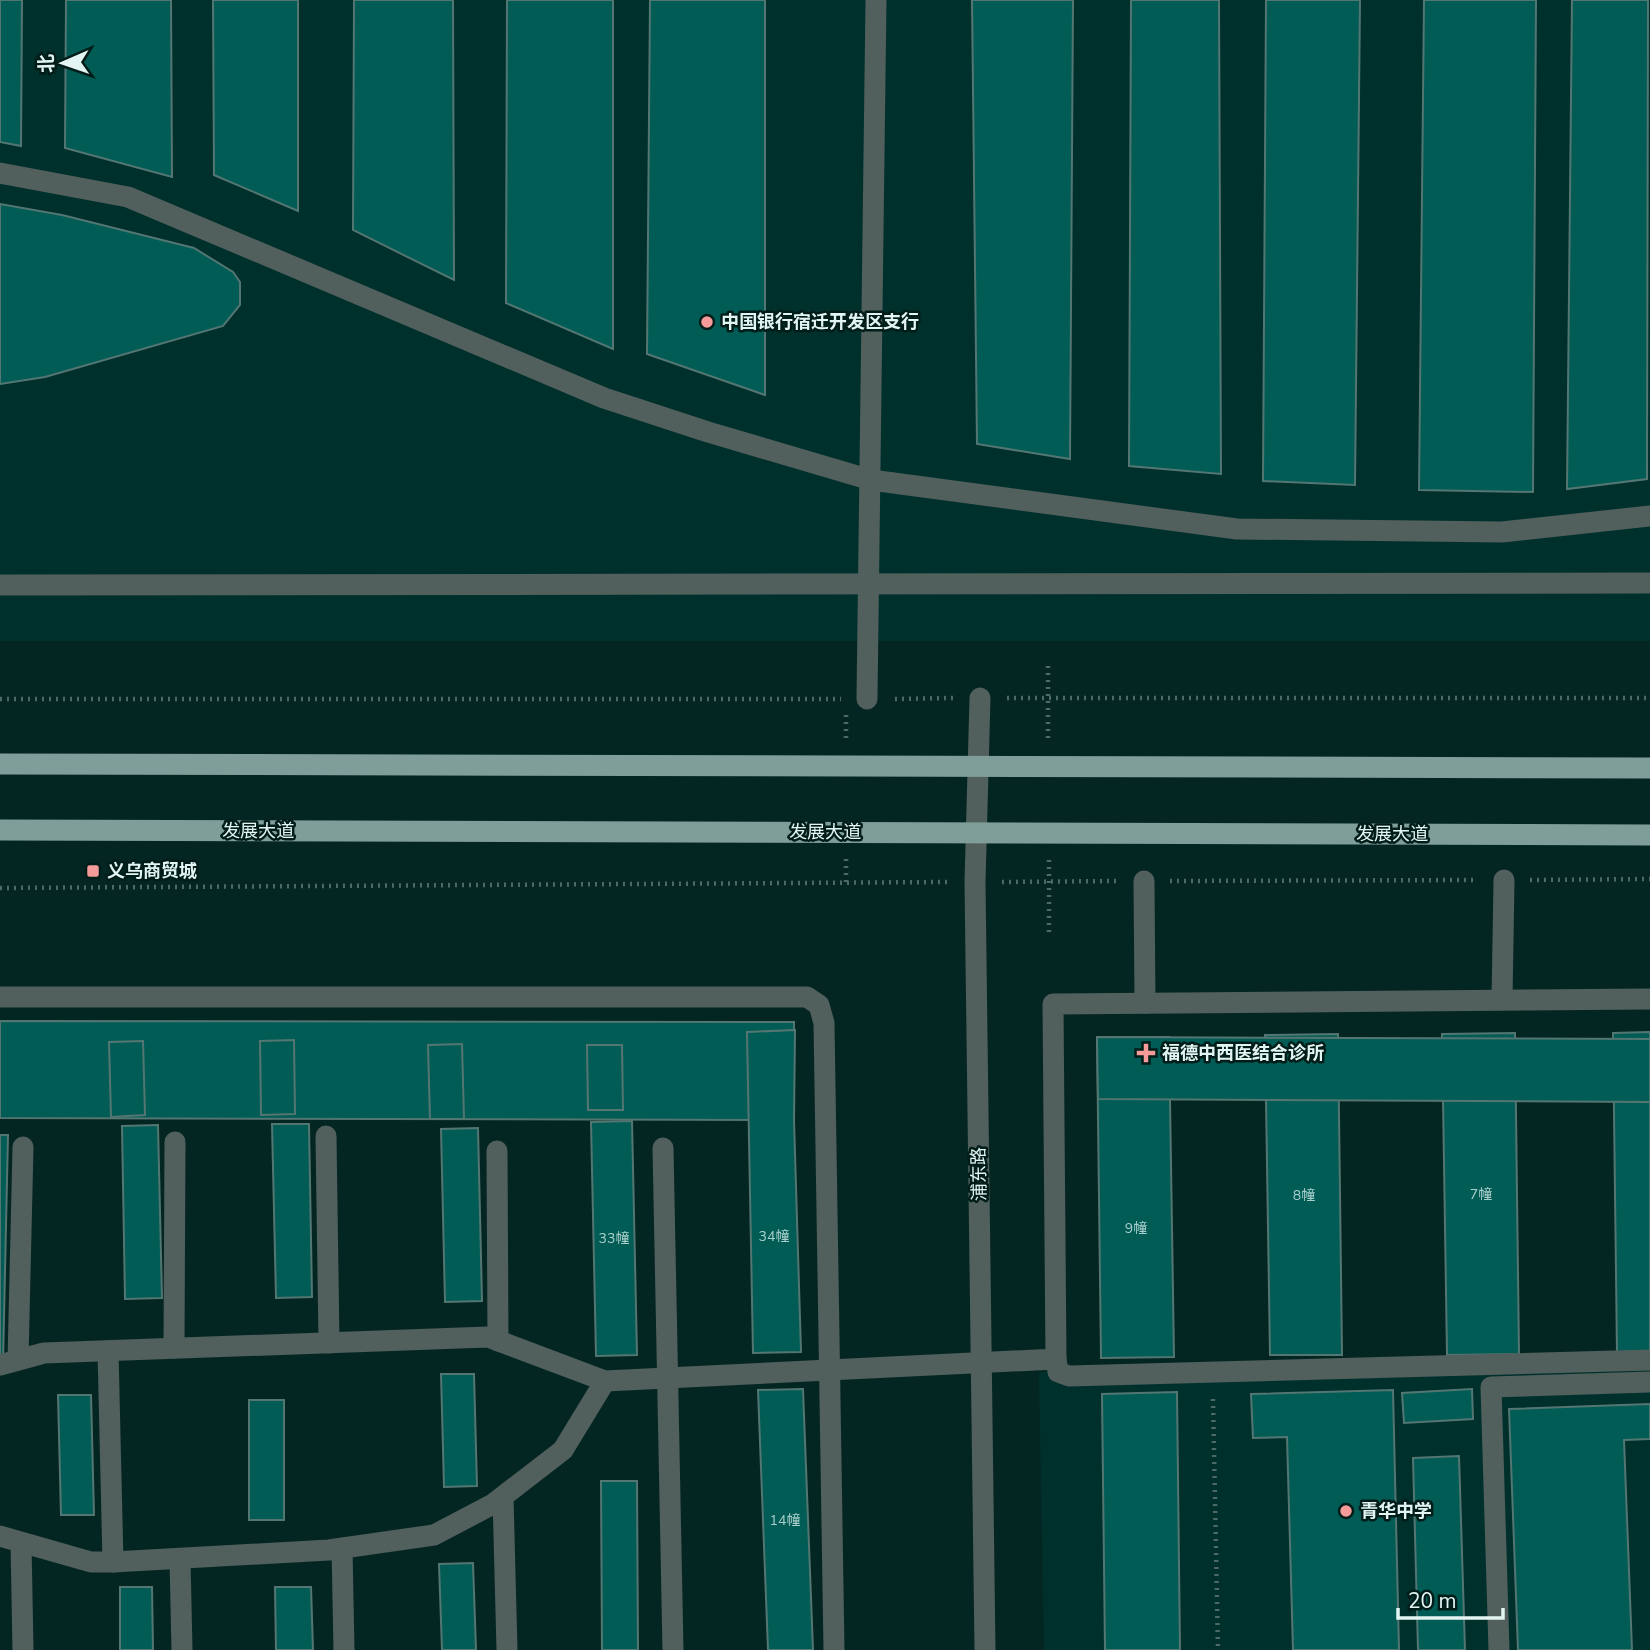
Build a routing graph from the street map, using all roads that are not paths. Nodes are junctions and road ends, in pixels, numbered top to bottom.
1 (876, 0) edge
2 (0, 173) edge
3 (871, 480) junction
4 (1650, 516) edge
5 (1650, 583) edge
6 (870, 584) junction
7 (0, 585) edge
8 (980, 698) road end
9 (867, 699) road end
10 (0, 764) edge
11 (977, 767) junction
12 (1650, 768) edge
13 (0, 830) edge
14 (976, 832) junction
15 (1650, 835) edge
16 (1504, 880) road end
17 (1144, 881) road end
18 (0, 997) edge
19 (1650, 999) edge
20 (1502, 1000) junction
21 (1145, 1003) junction
22 (326, 1136) dead end
23 (175, 1142) dead end
24 (23, 1147) dead end
25 (663, 1148) dead end
26 (497, 1151) dead end
27 (498, 1341) junction
28 (329, 1343) junction
29 (174, 1348) junction
30 (108, 1351) junction
31 (1056, 1359) junction
32 (1650, 1360) edge
33 (9, 1363) edge
34 (982, 1363) junction
35 (829, 1370) junction
36 (667, 1377) junction
37 (605, 1381) junction
38 (1650, 1382) edge
39 (503, 1497) junction
40 (0, 1536) edge
41 (21, 1543) junction
42 (342, 1548) junction
43 (180, 1560) junction
44 (113, 1562) junction
45 (23, 1650) edge
46 (182, 1650) edge
47 (344, 1650) edge
48 (507, 1650) edge
49 (673, 1650) edge
50 (834, 1650) edge
51 (985, 1650) edge
52 (1499, 1650) edge

1 - 3 street
2 - 3 street
3 - 4 street
3 - 6 street
5 - 6 street
6 - 7 street
6 - 9 street
8 - 11 street, 浦东路
10 - 11 main road
11 - 12 main road
11 - 14 street, 浦东路
13 - 14 main road, 发展大道
14 - 15 main road, 发展大道
14 - 34 street, 浦东路
16 - 20 street
17 - 21 street
18 - 35 street
19 - 20 street
20 - 21 street
21 - 31 street
22 - 28 street
23 - 29 street
24 - 33 street
25 - 36 street
26 - 27 street
27 - 28 street
27 - 37 street
28 - 29 street
29 - 30 street
30 - 33 street
30 - 44 street
31 - 32 street
31 - 34 street
34 - 35 street
34 - 51 street, 浦东路
35 - 36 street
35 - 50 street
36 - 37 street
36 - 49 street
37 - 39 street
38 - 52 street
39 - 42 street
39 - 48 street
40 - 41 street
41 - 44 street
41 - 45 street
42 - 43 street
42 - 47 street
43 - 44 street
43 - 46 street

